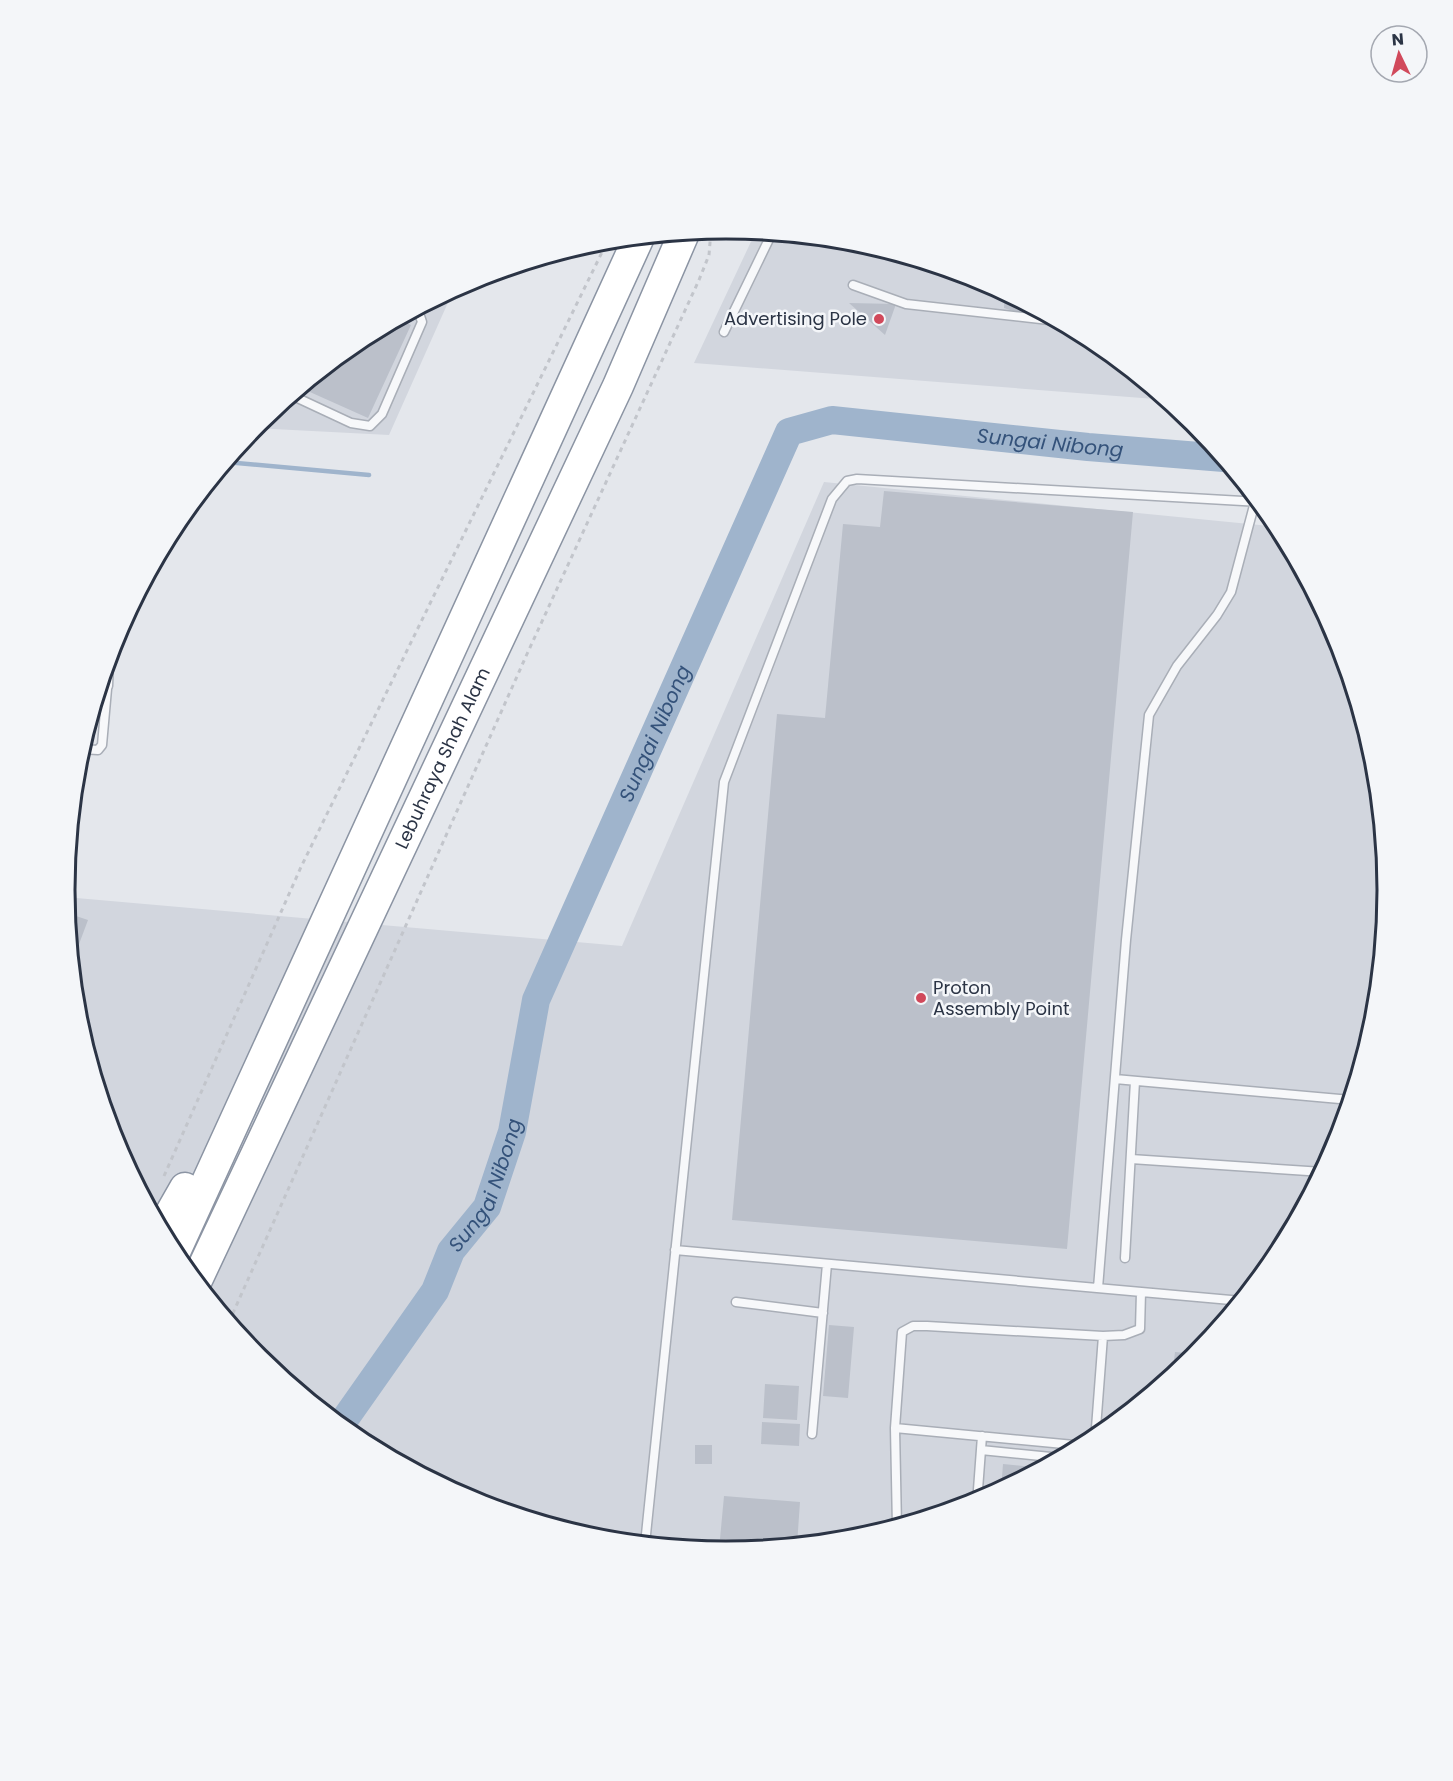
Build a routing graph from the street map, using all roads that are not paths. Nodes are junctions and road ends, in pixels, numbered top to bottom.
1 (681, 240) edge
2 (700, 240) edge
3 (769, 240) edge
4 (635, 246) edge
5 (853, 285) dead end
6 (420, 316) edge
7 (1039, 319) edge
8 (724, 332) dead end
9 (618, 386) junction
10 (299, 399) edge
11 (1248, 500) edge
12 (1254, 510) edge
13 (103, 704) edge
14 (91, 750) edge
15 (264, 1053) junction
16 (1115, 1079) junction
17 (1135, 1081) junction
18 (1343, 1099) edge
19 (1131, 1159) junction
20 (1314, 1171) edge
21 (166, 1222) edge
22 (179, 1243) edge
23 (210, 1250) junction
24 (675, 1250) junction
25 (1125, 1258) dead end
26 (827, 1264) junction
27 (200, 1273) edge
28 (203, 1277) edge
29 (1098, 1288) junction
30 (1141, 1292) junction
31 (1232, 1300) edge
32 (736, 1302) dead end
33 (823, 1313) junction
34 (1103, 1336) junction
35 (1096, 1426) edge
36 (895, 1428) junction
37 (812, 1434) dead end
38 (982, 1436) junction
39 (1069, 1444) edge
40 (981, 1450) junction
41 (1049, 1457) edge
42 (978, 1491) edge
43 (897, 1519) edge
44 (646, 1537) edge

1 - 9 highway, Lebuhraya Shah Alam
2 - 9 highway
3 - 8 lane
4 - 15 highway, Lebuhraya Shah Alam
5 - 7 lane
6 - 10 lane
9 - 23 highway, Lebuhraya Shah Alam
11 - 24 lane
12 - 16 lane
13 - 14 lane
15 - 21 highway
15 - 22 highway, Lebuhraya Shah Alam
16 - 17 lane
16 - 29 lane
17 - 18 lane
17 - 19 lane
19 - 20 lane
19 - 25 lane
23 - 27 highway, Lebuhraya Shah Alam
23 - 28 highway
24 - 26 lane
24 - 44 lane
26 - 29 lane
26 - 33 lane
29 - 30 lane
30 - 31 lane
30 - 34 lane
32 - 33 lane
33 - 37 lane
34 - 35 lane
34 - 36 lane
36 - 38 lane
36 - 43 lane
38 - 39 lane
38 - 40 lane
40 - 41 lane
40 - 42 lane

